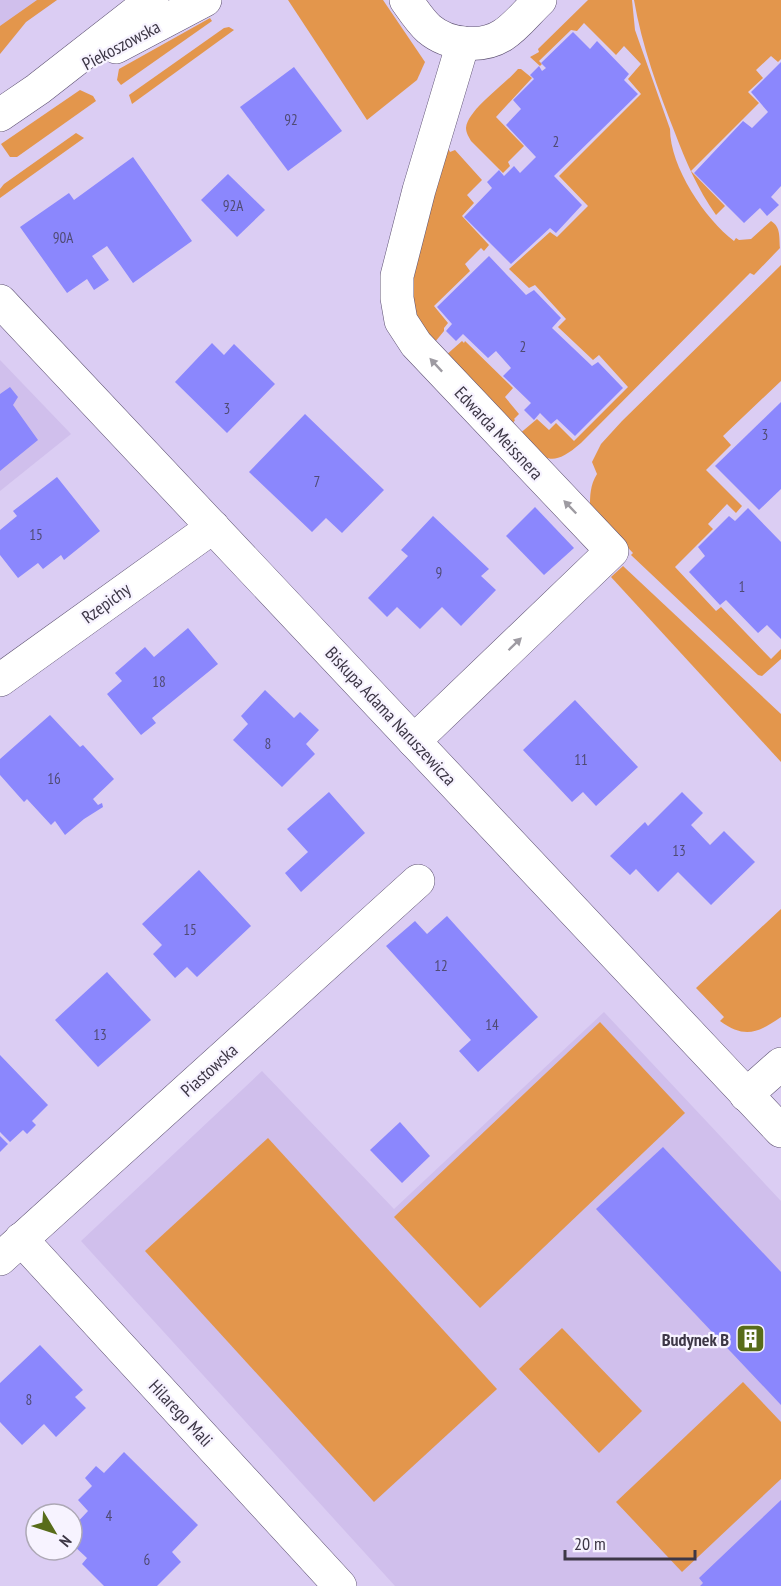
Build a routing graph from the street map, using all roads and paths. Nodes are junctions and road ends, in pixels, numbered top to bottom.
1 (152, 0) edge
2 (205, 0) edge
3 (406, 0) edge
4 (540, 0) edge
5 (463, 42) junction
6 (38, 89) junction
7 (0, 115) edge
8 (0, 301) edge
9 (213, 527) junction
10 (0, 680) edge
11 (414, 741) junction
12 (418, 881) dead end
13 (781, 1064) edge
14 (746, 1095) junction
15 (781, 1131) edge
16 (11, 1249) edge
17 (340, 1586) edge

1 - 6 street, Piekoszowska
2 - 6 street, Piekoszowska
3 - 5 street
4 - 5 street
11 -> 5 street, Edwarda Meissnera
6 - 7 street, Piekoszowska
8 - 9 street, Biskupa Adama Naruszewicza
9 - 10 street, Rzepichy
9 - 11 street, Biskupa Adama Naruszewicza
11 - 14 street, Biskupa Adama Naruszewicza
12 - 16 street, Piastowska
13 - 14 street
14 - 15 street, Biskupa Adama Naruszewicza
16 - 17 street, Hilarego Mali

